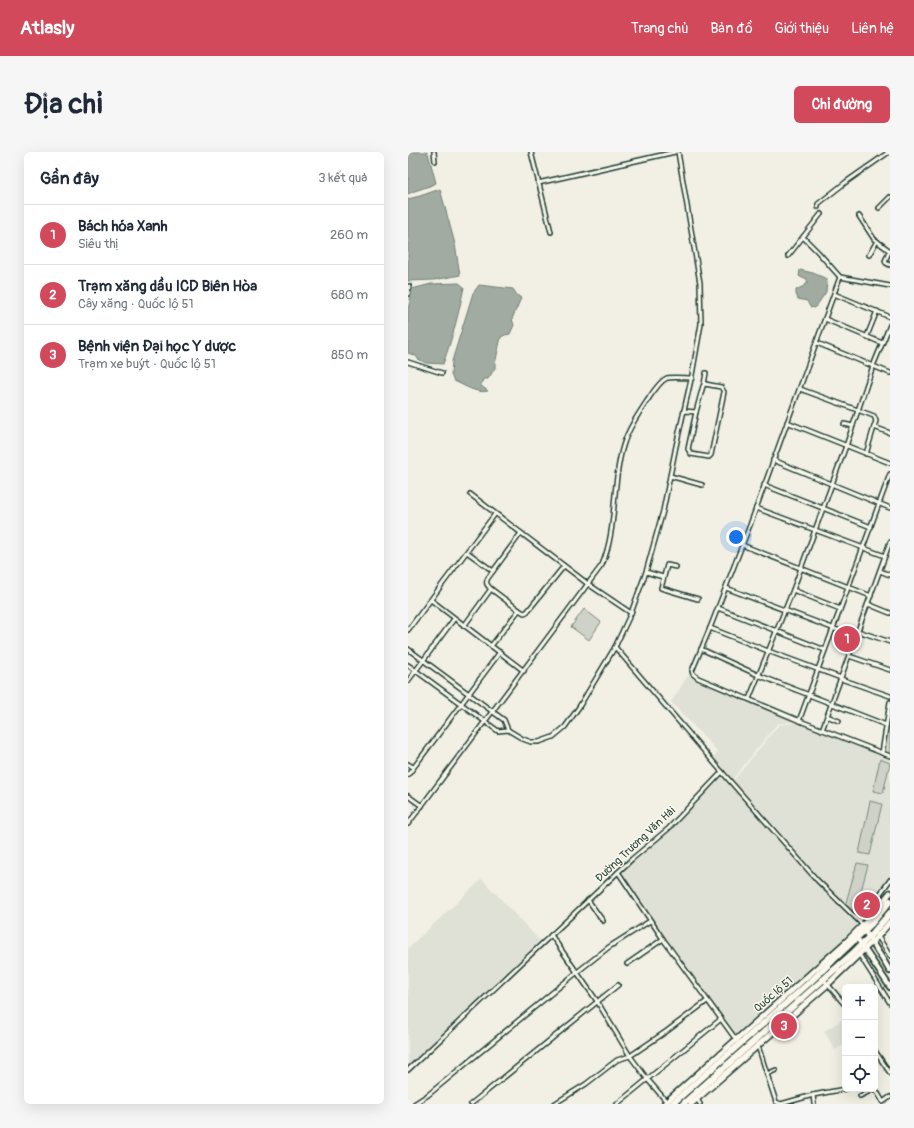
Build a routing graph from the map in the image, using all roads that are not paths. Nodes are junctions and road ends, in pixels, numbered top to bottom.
1 (434, 152) edge
2 (531, 152) edge
3 (675, 152) edge
4 (678, 152) edge
5 (889, 152) edge
6 (435, 161) dead end
7 (538, 183) junction
8 (890, 197) edge
9 (818, 207) dead end
10 (879, 208) dead end
11 (821, 214) dead end
12 (859, 216) dead end
13 (551, 232) dead end
14 (803, 237) junction
15 (877, 241) junction
16 (890, 250) edge
17 (869, 255) dead end
18 (788, 256) dead end
19 (890, 265) edge
20 (840, 277) junction
21 (409, 286) dead end
22 (890, 286) edge
23 (408, 294) edge
24 (834, 294) junction
25 (877, 311) junction
26 (890, 317) edge
27 (825, 319) junction
28 (890, 325) edge
29 (867, 336) junction
30 (816, 343) junction
31 (882, 343) junction
32 (408, 362) edge
33 (873, 366) junction
34 (442, 373) dead end
35 (706, 373) dead end
36 (890, 373) edge
37 (692, 378) junction
38 (704, 384) junction
39 (800, 389) junction
40 (858, 410) junction
41 (684, 411) junction
42 (696, 412) junction
43 (787, 422) junction
44 (844, 424) dead end
45 (853, 426) junction
46 (874, 427) junction
47 (890, 432) edge
48 (846, 446) junction
49 (866, 454) junction
50 (773, 460) junction
51 (890, 463) edge
52 (890, 474) edge
53 (670, 476) junction
54 (832, 484) junction
55 (702, 485) dead end
56 (764, 486) junction
57 (470, 494) dead end
58 (880, 504) junction
59 (756, 508) junction
60 (823, 508) junction
61 (890, 508) edge
62 (495, 514) junction
63 (871, 526) junction
64 (815, 530) junction
65 (521, 534) junction
66 (890, 542) edge
67 (742, 545) junction
68 (863, 548) junction
69 (467, 552) junction
70 (885, 556) junction
71 (564, 566) junction
72 (676, 567) dead end
73 (801, 568) junction
74 (493, 571) junction
75 (880, 571) junction
76 (646, 572) junction
77 (890, 575) edge
78 (663, 577) junction
79 (588, 584) junction
80 (848, 587) junction
81 (726, 588) junction
82 (491, 589) junction
83 (793, 590) junction
84 (870, 596) junction
85 (698, 599) dead end
86 (430, 600) junction
87 (868, 604) junction
88 (718, 608) junction
89 (840, 609) junction
90 (519, 610) junction
91 (784, 610) junction
92 (631, 613) junction
93 (890, 613) edge
94 (454, 619) junction
95 (464, 626) junction
96 (710, 628) junction
97 (833, 629) junction
98 (408, 630) edge
99 (777, 631) junction
100 (858, 631) junction
101 (856, 637) junction
102 (890, 642) edge
103 (491, 646) junction
104 (615, 647) junction
105 (408, 649) edge
106 (701, 649) junction
107 (825, 650) junction
108 (768, 651) junction
109 (500, 652) junction
110 (849, 656) junction
111 (424, 660) junction
112 (408, 665) edge
113 (818, 669) junction
114 (890, 670) edge
115 (416, 671) junction
116 (524, 671) junction
117 (758, 675) junction
118 (841, 678) junction
119 (408, 681) edge
120 (468, 694) junction
121 (809, 695) junction
122 (890, 696) edge
123 (749, 699) junction
124 (890, 702) edge
125 (461, 703) junction
126 (832, 703) junction
127 (493, 712) junction
128 (827, 716) junction
129 (799, 721) junction
130 (838, 721) dead end
131 (486, 722) junction
132 (886, 725) junction
133 (508, 730) junction
134 (822, 730) junction
135 (882, 753) junction
136 (890, 756) edge
137 (408, 764) edge
138 (413, 767) junction
139 (722, 772) junction
140 (408, 774) edge
141 (408, 796) edge
142 (422, 806) junction
143 (408, 823) edge
144 (618, 872) junction
145 (890, 880) edge
146 (890, 893) edge
147 (588, 900) junction
148 (890, 901) edge
149 (890, 914) edge
150 (603, 921) dead end
151 (650, 921) junction
152 (869, 922) junction
153 (890, 922) edge
154 (862, 926) junction
155 (876, 933) junction
156 (551, 935) junction
157 (856, 936) junction
158 (663, 940) junction
159 (870, 940) junction
160 (850, 942) junction
161 (863, 947) junction
162 (857, 952) junction
163 (890, 956) edge
164 (627, 964) dead end
165 (890, 971) edge
166 (577, 972) junction
167 (826, 982) junction
168 (618, 985) dead end
169 (879, 985) joint
170 (890, 987) edge
171 (597, 1001) junction
172 (708, 1001) junction
173 (842, 1001) edge
174 (890, 1003) edge
175 (721, 1019) junction
176 (738, 1042) junction
177 (756, 1042) junction
178 (878, 1055) edge
179 (630, 1056) junction
180 (408, 1070) edge
181 (776, 1070) dead end
182 (890, 1073) edge
183 (767, 1074) junction
184 (648, 1080) junction
185 (842, 1090) edge
186 (813, 1095) junction
187 (860, 1096) dead end
188 (890, 1097) edge
189 (698, 1101) edge
190 (668, 1103) edge
191 (776, 1103) edge
192 (786, 1103) edge
193 (883, 1103) edge
194 (414, 1104) edge
195 (471, 1104) edge
196 (554, 1104) edge
197 (618, 1104) edge
198 (683, 1104) edge
199 (691, 1104) edge
200 (814, 1104) edge

1 - 6 street
2 - 7 street
3 - 7 street
4 - 37 street
5 - 9 street
7 - 13 street
8 - 10 street
11 - 14 street
12 - 15 street
14 - 18 street
14 - 20 street
15 - 16 street
15 - 17 street
16 - 19 street
20 - 22 street
20 - 24 street
21 - 23 street
24 - 25 street
24 - 27 street
25 - 26 street
25 - 29 street
27 - 29 street
27 - 30 street
28 - 31 street
29 - 31 street
30 - 33 street
30 - 39 street
31 - 33 street
32 - 34 street
33 - 36 street
33 - 40 street
35 - 38 street
37 - 41 street
37 - 79 street
38 - 42 street
38 - 42 street
39 - 40 street
39 - 43 street
40 - 45 street
40 - 46 street
41 - 42 street
41 - 53 street
43 - 48 street
43 - 50 street
44 - 45 street
45 - 48 street
46 - 47 street
46 - 49 street
48 - 49 street
48 - 54 street
49 - 51 street
50 - 54 street
50 - 56 street
52 - 58 street
53 - 55 street
53 - 76 street
54 - 58 street
54 - 60 street
56 - 59 street
56 - 60 street
57 - 62 street
58 - 61 street
58 - 63 street
59 - 64 street
59 - 67 street
60 - 63 street
60 - 64 street
62 - 65 street
62 - 69 street
63 - 68 street
64 - 68 street
64 - 73 street
65 - 71 street
65 - 74 street
66 - 70 street
67 - 73 street
67 - 81 street
68 - 70 street
68 - 80 street
69 - 74 street
69 - 86 street
70 - 75 street
71 - 79 street
71 - 90 street
72 - 78 street
73 - 80 street
73 - 83 street
74 - 82 street
75 - 77 street
75 - 84 street
76 - 78 street
76 - 92 street
78 - 85 street
79 - 92 street
79 - 116 street
80 - 84 street
80 - 89 street
81 - 88 street
81 - 91 street
82 - 90 street
82 - 95 street
83 - 89 street
83 - 91 street
84 - 87 street
86 - 94 street
86 - 98 street
87 - 93 street
87 - 100 street
88 - 96 street
88 - 99 street
89 - 97 street
90 - 103 street
91 - 97 street
91 - 99 street
92 - 104 street
94 - 95 street
94 - 111 street
95 - 103 street
96 - 106 street
96 - 108 street
97 - 101 street
97 - 107 street
99 - 107 street
99 - 108 street
100 - 101 street
100 - 102 street
101 - 110 street
103 - 109 street
104 - 133 street
104 - 139 street
105 - 111 street
106 - 117 street
106 - 123 street
107 - 113 street
108 - 113 street
108 - 117 street
109 - 116 street
109 - 120 street
110 - 114 street
110 - 118 street
111 - 115 street
111 - 120 street
112 - 115 street
113 - 118 street
113 - 121 street
115 - 119 street
115 - 125 street
116 - 127 street
117 - 121 street
117 - 123 street
118 - 122 street
118 - 126 street
120 - 125 street
120 - 127 street
121 - 126 street
121 - 129 street
123 - 129 street
124 - 132 street
125 - 131 street
125 - 138 street
126 - 128 street
126 - 132 street
127 - 131 street
127 - 133 street
128 - 130 street
128 - 134 street
129 - 134 street
131 - 133 street
131 - 142 street
132 - 135 street
134 - 135 street
135 - 136 street
137 - 138 street
138 - 140 street
139 - 144 street, Đường Trương Văn Hải
139 - 154 street
141 - 142 street
142 - 143 street
144 - 147 street, Đường Trương Văn Hải
144 - 151 street
145 - 154 street
146 - 152 main road, Quốc lộ 51
147 - 150 street
147 - 156 street, Đường Trương Văn Hải
148 - 152 highway, Quốc lộ 51
149 - 155 highway, Quốc lộ 51
151 - 158 street
151 - 166 street
152 - 154 highway, Quốc lộ 51
152 - 155 street
153 - 155 main road, Quốc lộ 51
154 - 157 highway, Quốc lộ 51
154 - 159 main road
155 - 159 highway, Quốc lộ 51
155 - 163 street
156 - 166 street
156 - 180 street, Đường Trương Văn Hải
157 - 160 highway, Quốc lộ 51
157 - 161 main road
158 - 164 street
158 - 172 street
159 - 161 highway, Quốc lộ 51
159 - 165 main road
160 - 162 street
160 - 176 highway, Quốc lộ 51
161 - 162 highway, Quốc lộ 51
161 - 170 main road
162 - 167 highway, Quốc lộ 51
162 - 169 street
166 - 171 street
166 - 194 street
167 - 173 street
167 - 177 highway, Quốc lộ 51
168 - 171 street
169 - 174 street
171 - 179 street
171 - 195 street
172 - 175 street
172 - 179 street
175 - 176 street
175 - 184 street
176 - 190 highway, Quốc lộ 51
177 - 183 street
177 - 189 main road, Quốc lộ 51
177 - 198 highway, Quốc lộ 51
178 - 182 street
179 - 184 street
179 - 196 street
181 - 183 street
183 - 191 street
184 - 190 street
184 - 197 street
185 - 186 street
186 - 192 street
186 - 200 street
187 - 193 street
188 - 193 street
189 - 199 main road, Quốc lộ 51
191 - 192 street

